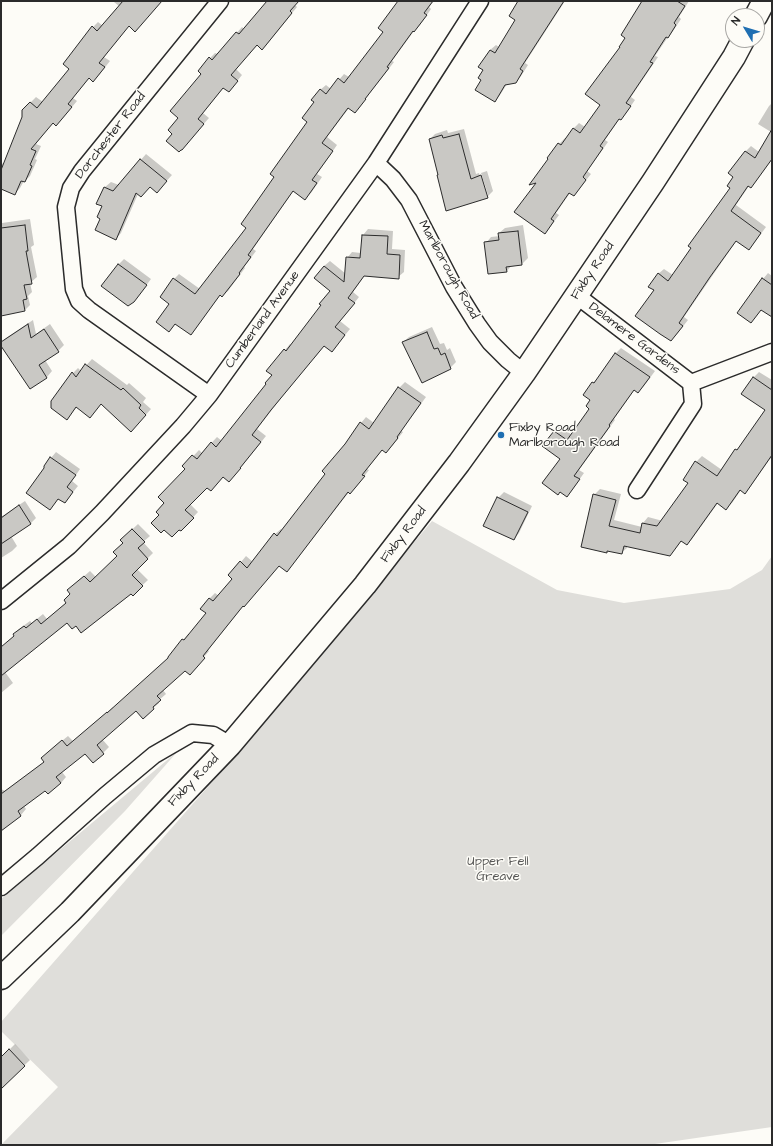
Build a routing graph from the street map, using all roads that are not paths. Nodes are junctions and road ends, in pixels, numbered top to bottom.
1 (220, 1) edge
2 (480, 1) edge
3 (739, 48) edge
4 (376, 164) junction
5 (576, 296) junction
6 (772, 352) edge
7 (524, 373) junction
8 (691, 383) junction
9 (209, 395) junction
10 (636, 490) dead end
11 (1, 601) edge
12 (230, 744) junction
13 (1, 887) edge
14 (1, 978) edge

1 - 9 street, Dorchester Road
2 - 4 street, Cumberland Avenue
3 - 5 main road, Fixby Road
4 - 7 street, Marlborough Road
4 - 9 street, Cumberland Avenue
5 - 7 main road, Fixby Road
5 - 8 street, Delamere Gardens
6 - 8 street, Delamere Gardens
7 - 12 main road, Fixby Road
8 - 10 street, Delamere Gardens
9 - 11 street, Cumberland Avenue
12 - 13 street
12 - 14 main road, Fixby Road

